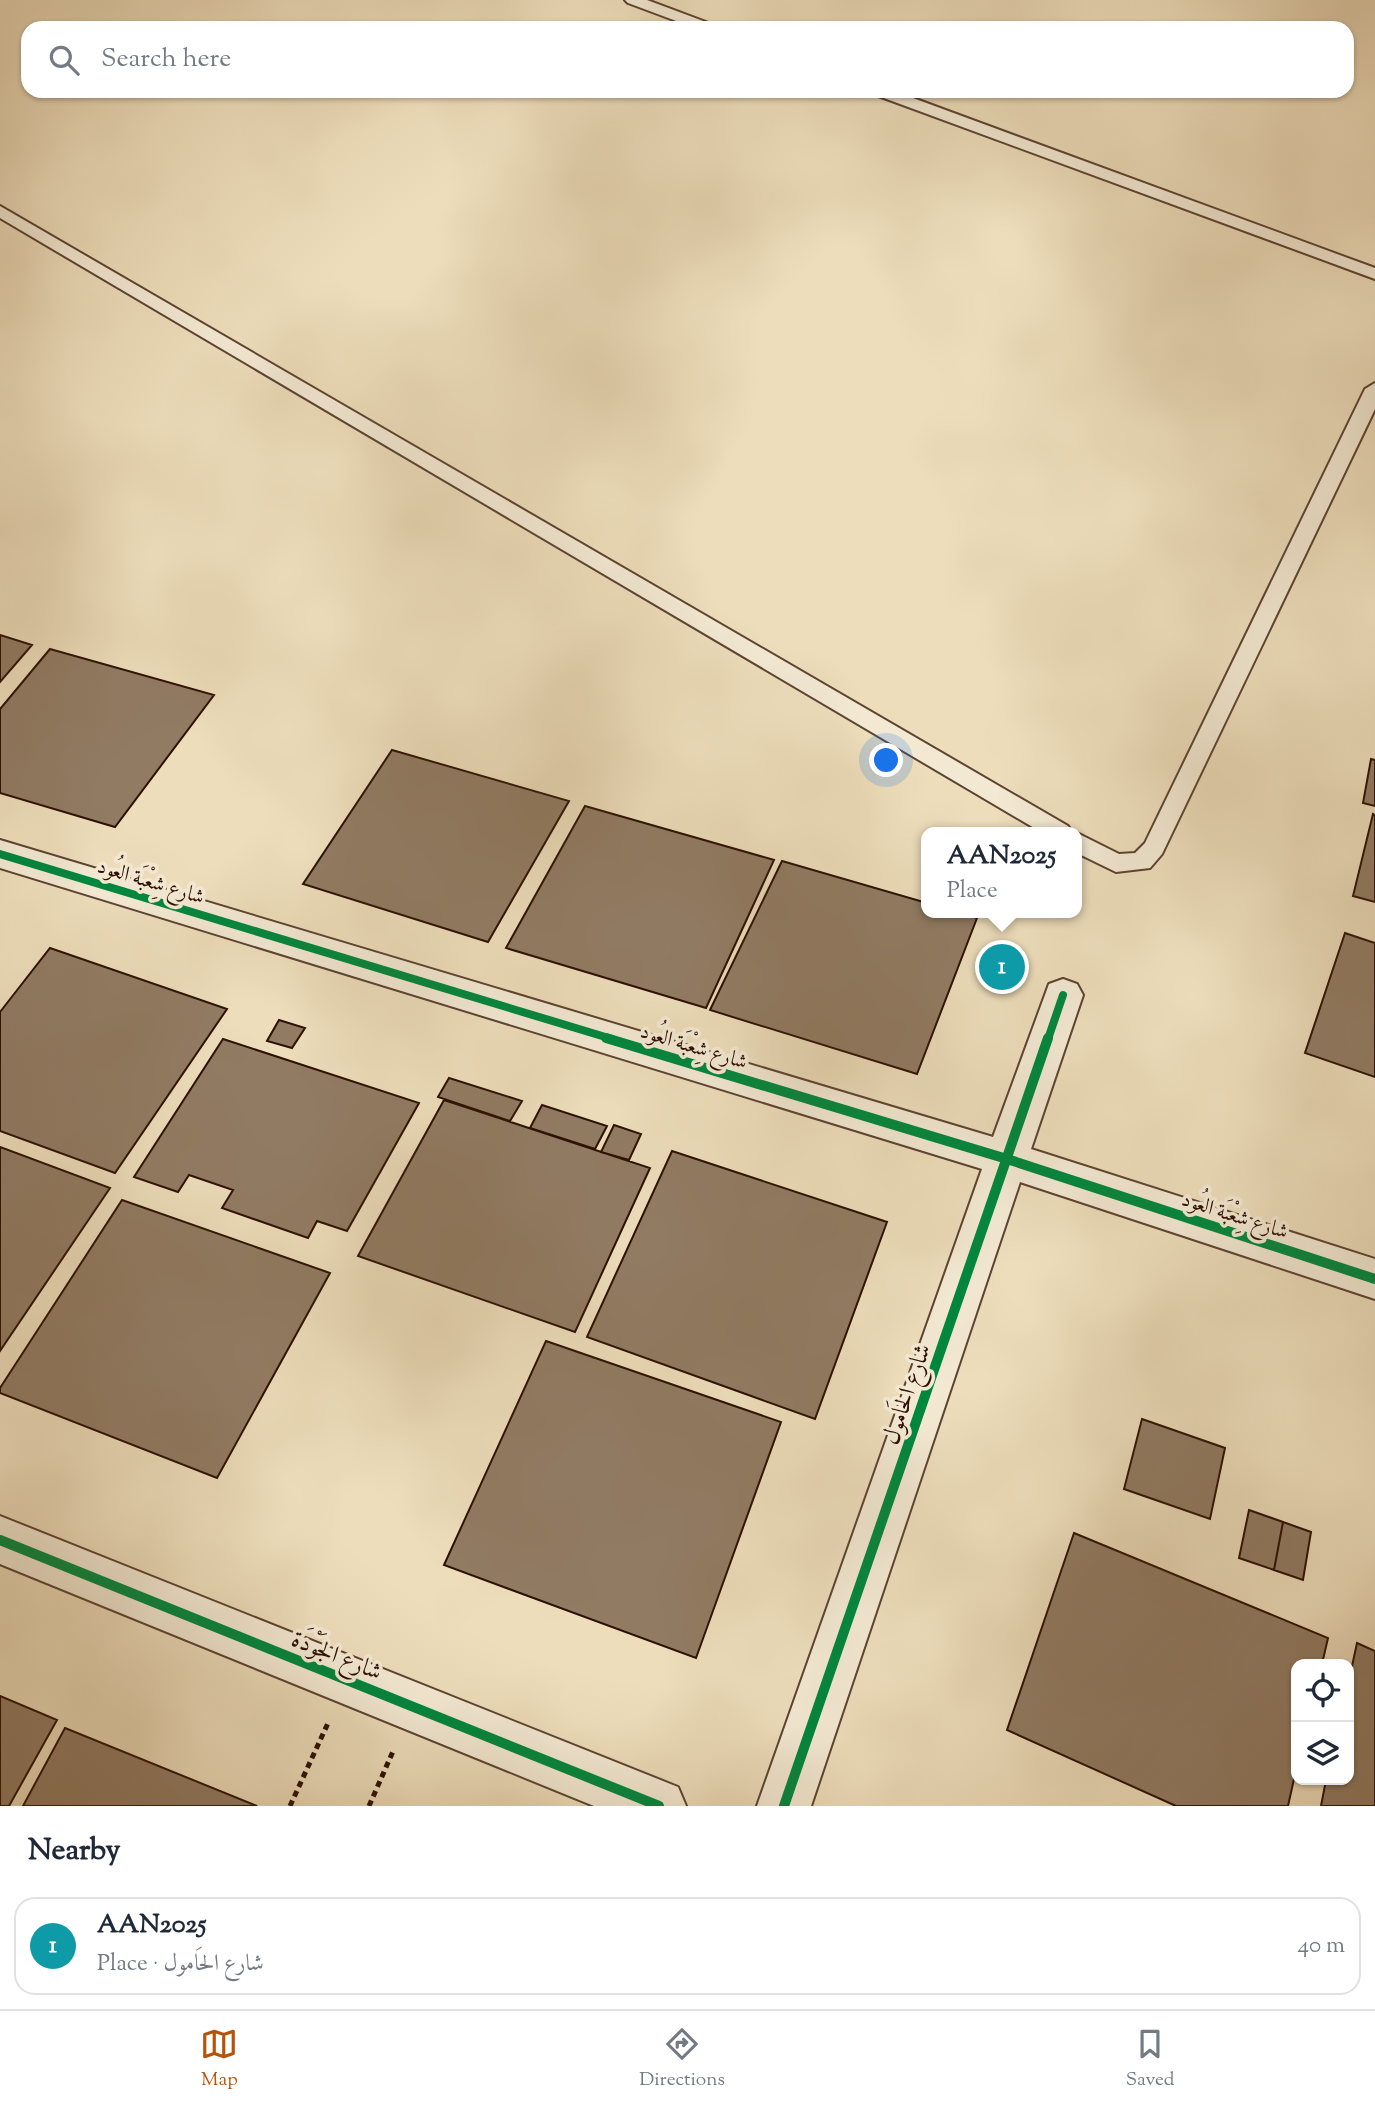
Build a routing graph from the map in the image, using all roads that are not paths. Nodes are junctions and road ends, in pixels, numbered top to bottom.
1 (633, 0) edge
2 (690, 21) edge
3 (899, 98) edge
4 (0, 211) edge
5 (1375, 274) edge
6 (1375, 388) edge
7 (1051, 827) edge
8 (1082, 845) edge
9 (0, 854) edge
10 (1063, 995) dead end
11 (1007, 1159) junction
12 (1375, 1279) edge
13 (0, 1539) edge
14 (659, 1806) edge
15 (784, 1806) edge

1 - 2 lane
3 - 5 lane
4 - 7 lane
6 - 8 lane
9 - 11 street, شارع شِعْبَة العُود
10 - 11 street, شارع الحَامول
11 - 12 street, شارع شِعْبَة العُود
11 - 15 street, شارع الحَامول
13 - 14 street, شارع الجَوْدَة

